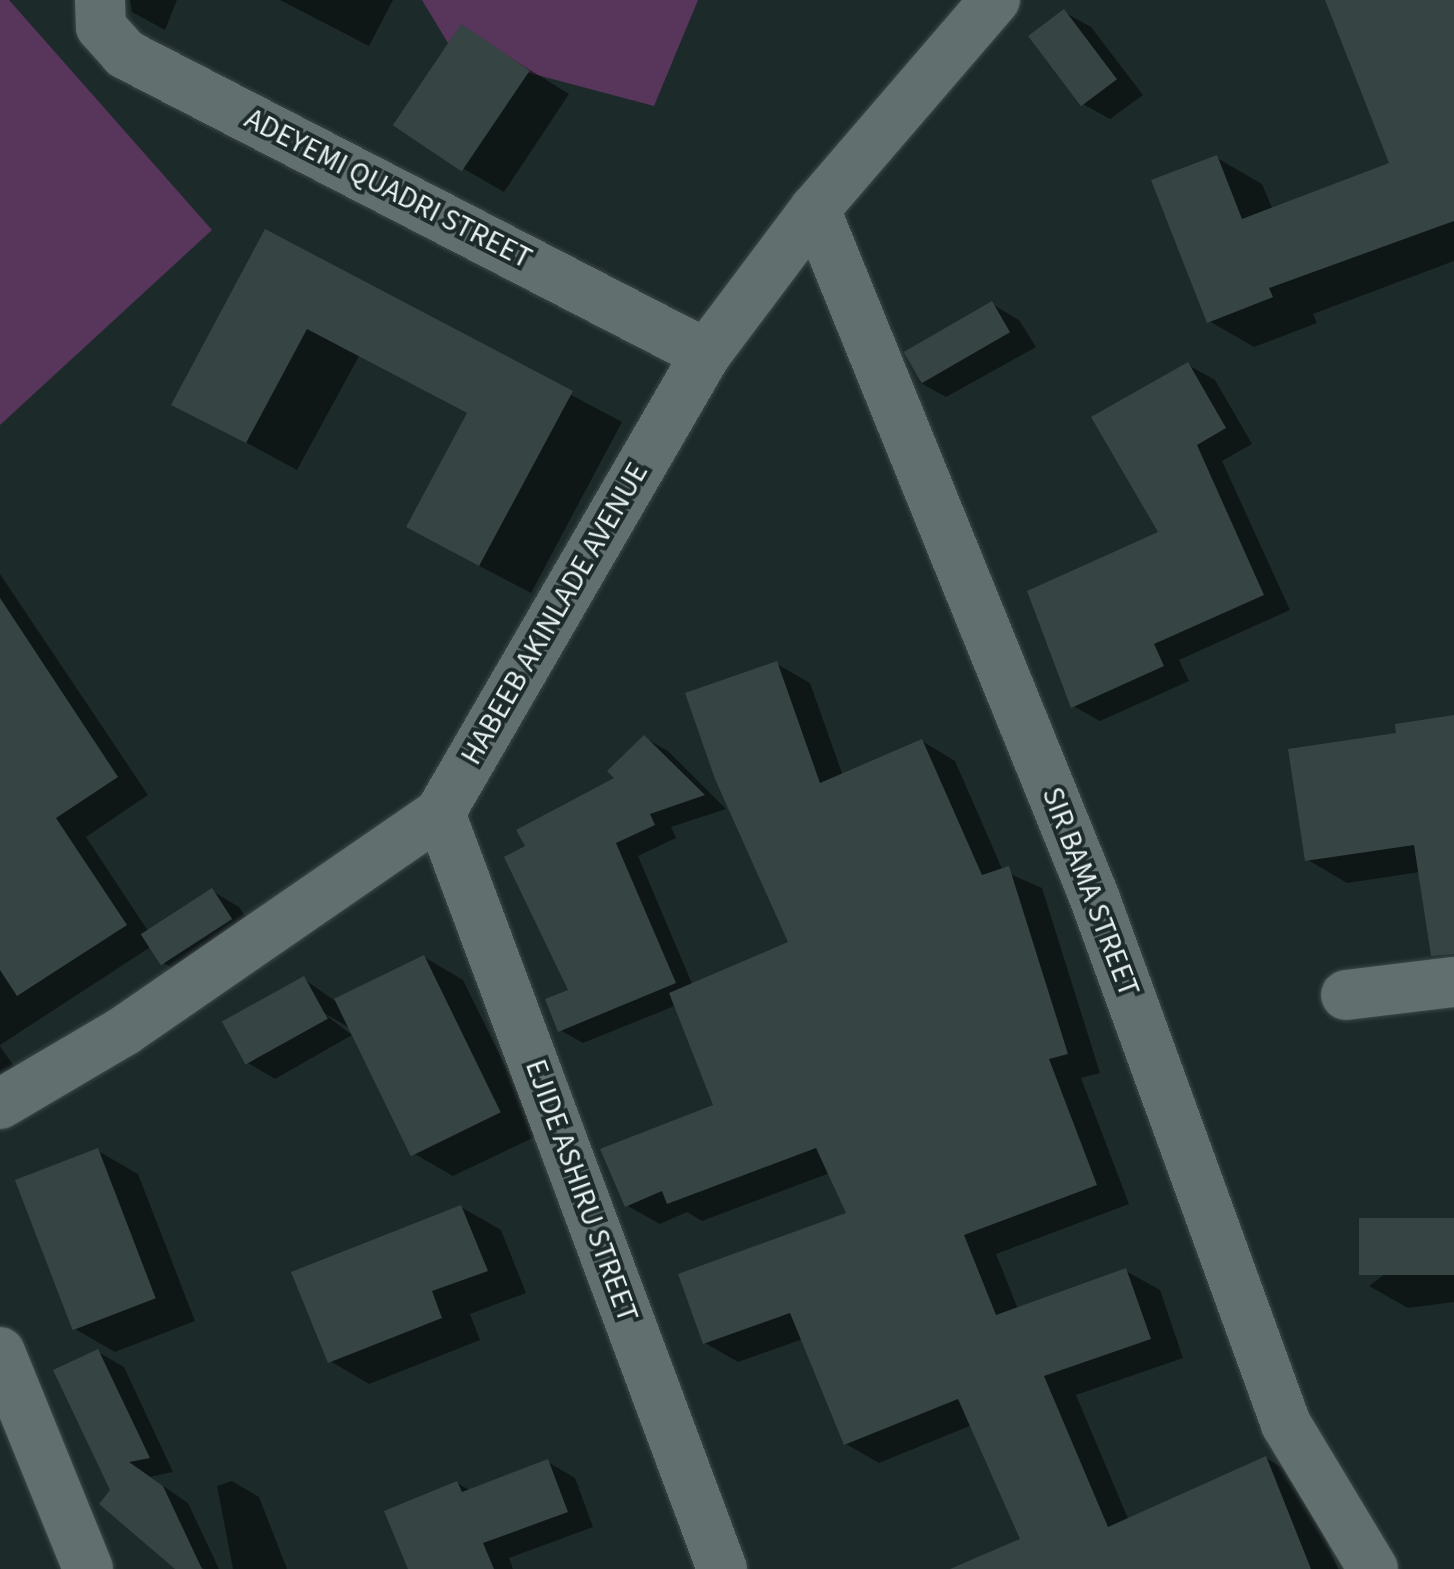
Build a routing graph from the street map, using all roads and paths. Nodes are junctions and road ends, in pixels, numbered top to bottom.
1 (100, 0) edge
2 (995, 0) edge
3 (815, 209) junction
4 (706, 354) junction
5 (440, 813) junction
6 (1454, 982) edge
7 (1346, 995) dead end
8 (0, 1104) edge
9 (0, 1352) edge
10 (88, 1569) edge
11 (722, 1569) edge
12 (1373, 1569) edge

1 - 4 street, ADEYEMI QUADRI STREET
2 - 3 street, HABEEB AKINLADE AVENUE
3 - 4 street, HABEEB AKINLADE AVENUE
3 - 12 street, SIR BAMA STREET
4 - 5 street, HABEEB AKINLADE AVENUE
5 - 8 street, HABEEB AKINLADE AVENUE
5 - 11 street, EJIDE ASHIRU STREET
6 - 7 street
9 - 10 street

